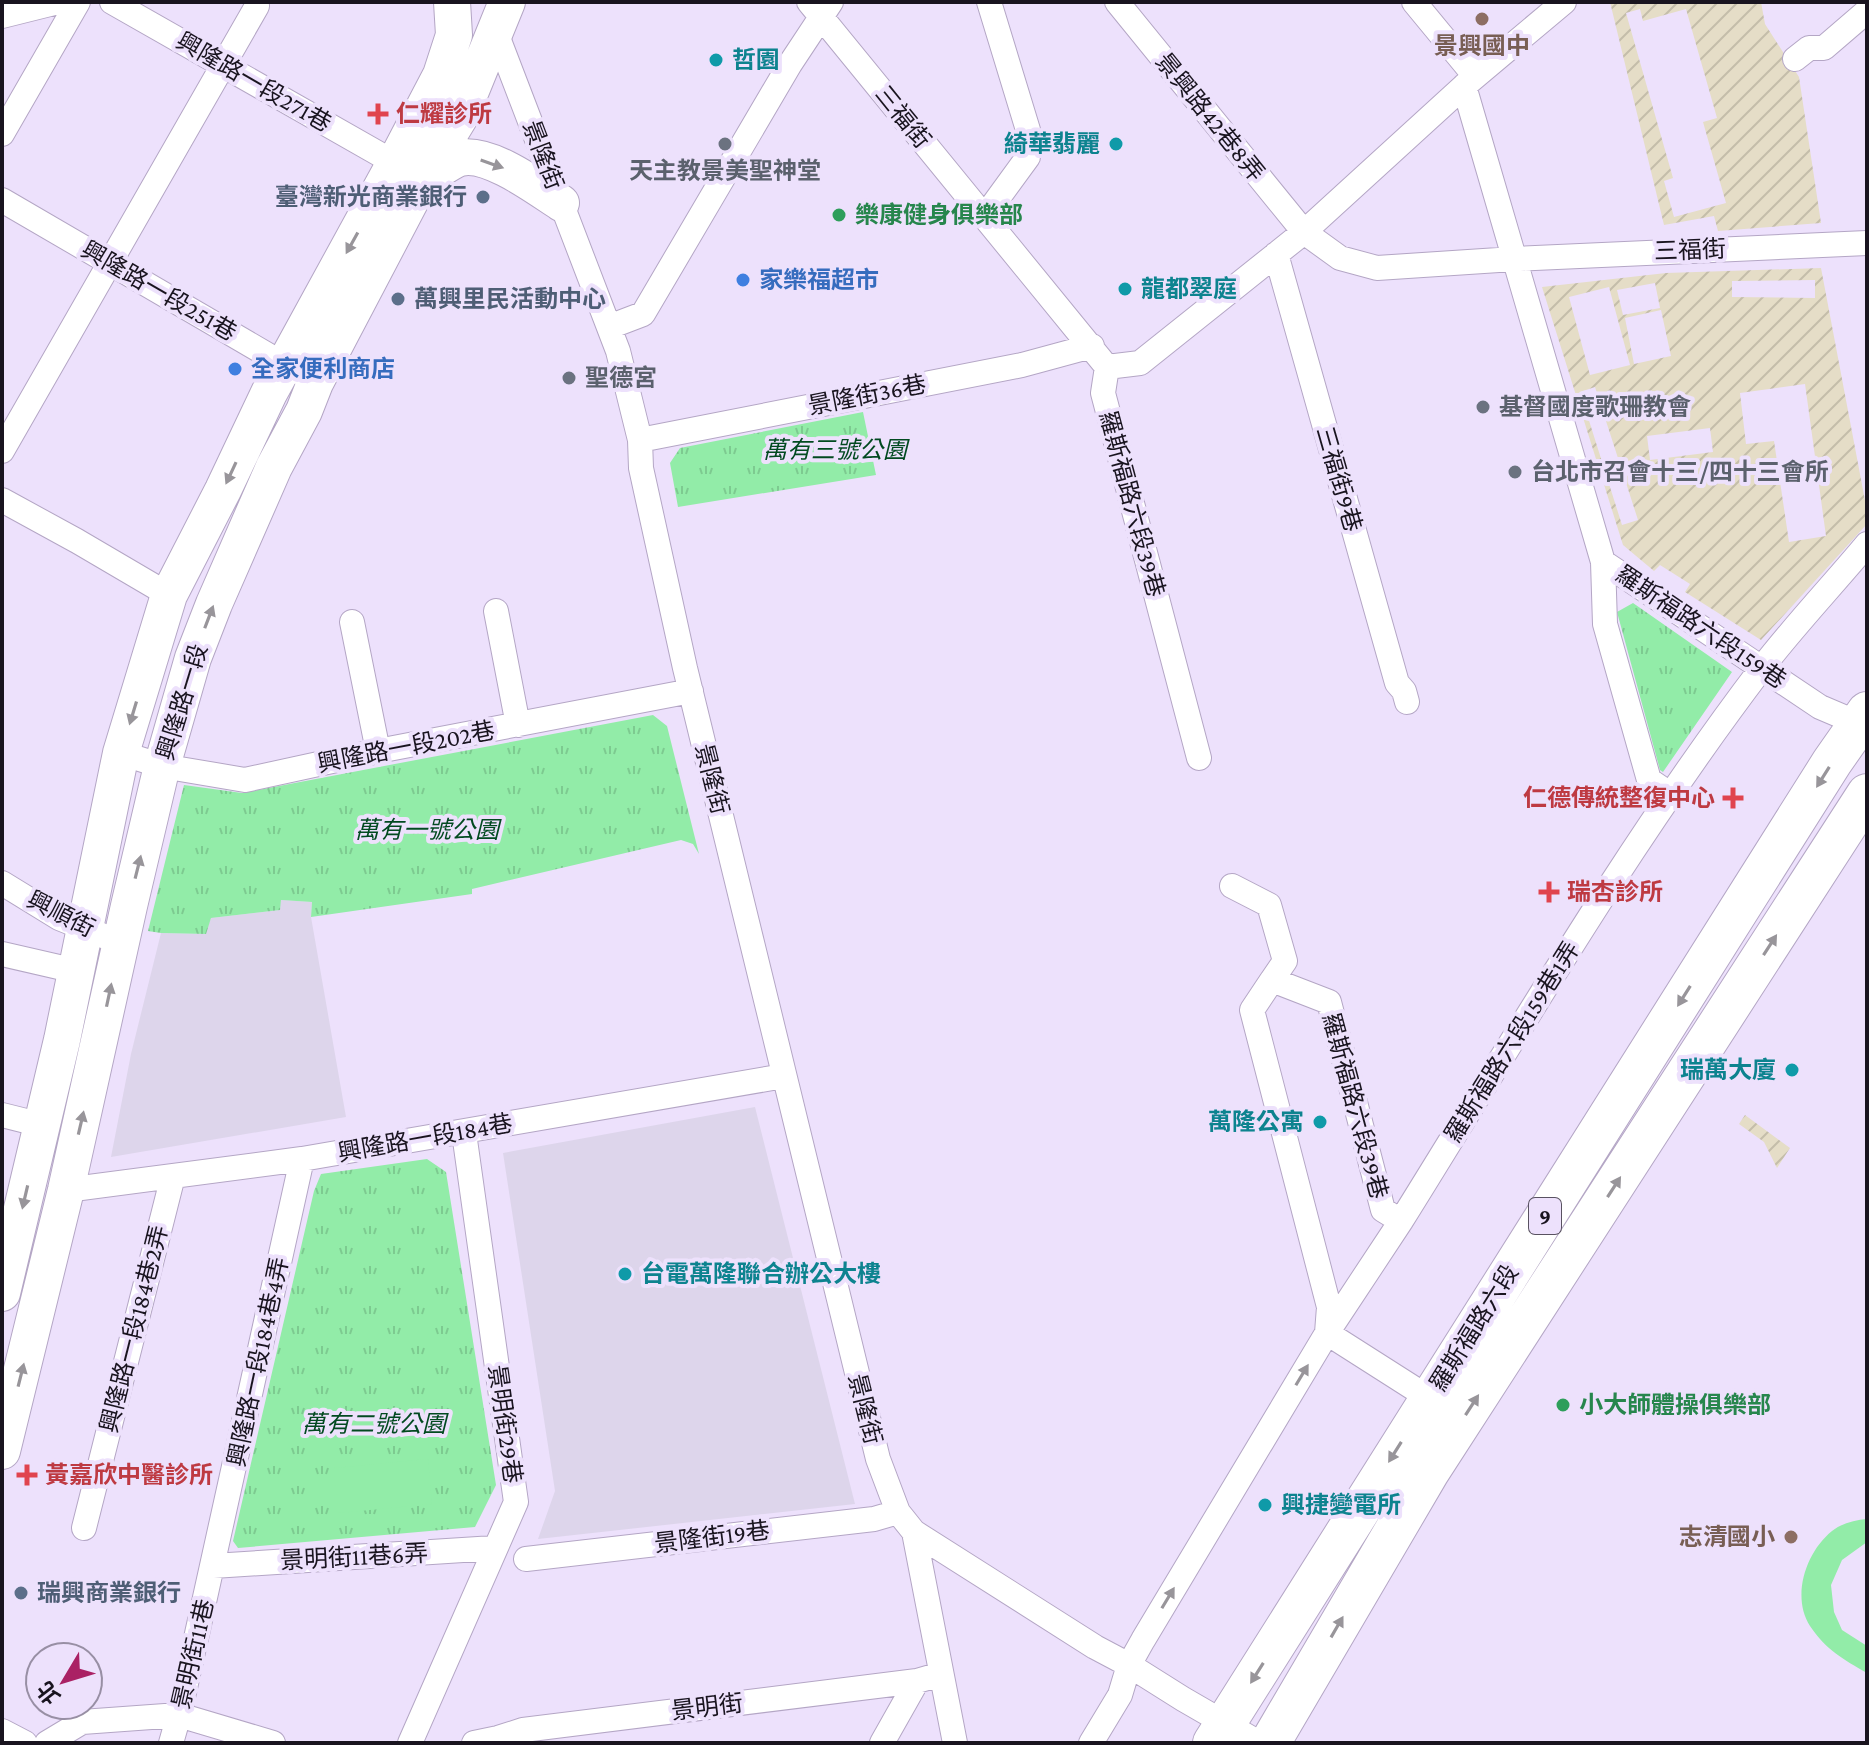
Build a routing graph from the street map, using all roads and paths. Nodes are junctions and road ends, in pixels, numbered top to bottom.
1 (58, 2) edge
2 (78, 2) edge
3 (112, 2) edge
4 (470, 2) edge
5 (989, 2) edge
6 (1117, 2) edge
7 (1414, 2) edge
8 (1564, 2) edge
9 (257, 6) dead end
10 (820, 7) edge
11 (497, 11) edge
12 (1867, 11) edge
13 (2, 16) edge
14 (453, 19) edge
15 (1795, 59) dead end
16 (222, 65) junction
17 (1470, 81) junction
18 (2, 134) edge
19 (408, 172) junction
20 (2, 200) edge
21 (561, 203) junction
22 (985, 216) junction
23 (1304, 232) junction
24 (1867, 243) edge
25 (1276, 254) junction
26 (1514, 259) junction
27 (111, 262) junction
28 (609, 327) junction
29 (1092, 346) junction
30 (1107, 367) junction
31 (300, 374) junction
32 (640, 440) junction
33 (2, 451) edge
34 (2, 500) edge
35 (1867, 544) edge
36 (1603, 562) junction
37 (169, 595) junction
38 (496, 611) dead end
39 (352, 622) dead end
40 (1762, 667) junction
41 (691, 691) junction
42 (1407, 702) dead end
43 (1864, 721) edge
44 (518, 725) junction
45 (378, 751) junction
46 (121, 753) junction
47 (1199, 758) dead end
48 (162, 766) junction
49 (1867, 794) edge
50 (1671, 795) junction
51 (2, 883) edge
52 (1232, 886) dead end
53 (85, 928) junction
54 (121, 943) junction
55 (2, 954) edge
56 (76, 971) junction
57 (1272, 980) junction
58 (784, 1076) junction
59 (2, 1115) edge
60 (42, 1125) junction
61 (464, 1133) junction
62 (302, 1159) junction
63 (173, 1176) junction
64 (66, 1190) junction
65 (1401, 1221) junction
66 (2, 1293) edge
67 (1327, 1333) junction
68 (1429, 1398) junction
69 (2, 1451) edge
70 (898, 1512) junction
71 (84, 1528) dead end
72 (914, 1532) junction
73 (494, 1548) junction
74 (526, 1559) dead end
75 (213, 1566) junction
76 (1129, 1665) junction
77 (941, 1674) junction
78 (917, 1681) junction
79 (179, 1715) junction
80 (2, 1731) edge
81 (1219, 1732) edge
82 (25, 1743) edge
83 (47, 1743) edge
84 (171, 1743) edge
85 (273, 1743) edge
86 (410, 1743) edge
87 (474, 1743) edge
88 (882, 1743) edge
89 (955, 1743) edge
90 (1091, 1743) edge
91 (1259, 1743) edge
92 (1270, 1743) edge

1 - 13 street
2 - 18 street
3 - 16 street, 興隆路一段271巷
4 - 11 main road
4 - 14 main road, 興隆路一段
5 - 22 street
6 - 23 street, 景興路42巷8弄
7 - 17 street
8 - 17 street
9 - 16 street
10 - 22 street, 三福街
10 - 28 street
11 - 19 main road, 興隆路一段
11 - 21 street, 景隆街
12 - 15 street
14 - 19 main road, 興隆路一段
16 - 19 street, 興隆路一段271巷
16 - 27 street
17 - 23 street
17 - 26 street
19 -> 21 main road
19 - 31 main road, 興隆路一段
20 - 27 street, 興隆路一段251巷
21 - 28 street, 景隆街
22 - 29 street, 三福街
23 - 25 street
23 - 26 street, 三福街
24 - 26 street, 三福街
25 - 30 street
25 - 42 street, 三福街9巷
26 - 36 street, 羅斯福路六段159巷
27 - 31 street, 興隆路一段251巷
27 - 33 street
28 - 32 street, 景隆街
29 - 30 street
29 - 32 street, 景隆街36巷
30 - 47 street, 羅斯福路六段39巷
31 -> 37 main road, 興隆路一段
48 -> 31 main road, 興隆路一段
32 - 41 street, 景隆街
34 - 37 street
35 - 40 street, 羅斯福路六段159巷1弄
36 - 40 street, 羅斯福路六段159巷
36 - 50 street
37 -> 46 main road, 興隆路一段
38 - 44 street
39 - 45 street
40 - 43 street, 羅斯福路六段159巷
40 - 50 street, 羅斯福路六段159巷1弄
41 - 44 street, 興隆路一段202巷
41 - 58 street, 景隆街
43 -> 68 main road, 羅斯福路六段 / 9
44 - 45 street, 興隆路一段202巷
45 - 48 street, 興隆路一段202巷
46 - 48 street, 興隆路一段202巷
46 - 53 main road, 興隆路一段
54 -> 48 main road, 興隆路一段
92 -> 49 main road, 羅斯福路六段 / 9
50 - 65 street, 羅斯福路六段159巷1弄
51 - 53 street, 興順街
52 - 57 street
53 - 54 street, 興順街
53 - 56 main road, 興隆路一段
64 -> 54 main road, 興隆路一段
55 - 56 street
56 - 60 main road, 興隆路一段
57 - 65 street, 羅斯福路六段39巷
57 - 67 street
58 - 61 street, 興隆路一段184巷
58 - 70 street, 景隆街
59 - 60 street
60 -> 66 main road, 興隆路一段
61 - 62 street, 興隆路一段184巷
61 - 73 street, 景明街29巷
62 - 63 street, 興隆路一段184巷
62 - 75 street, 興隆路一段184巷4弄
63 - 64 street, 興隆路一段184巷
63 - 71 street, 興隆路一段184巷2弄
69 -> 64 main road, 興隆路一段
65 - 67 street, 羅斯福路六段39巷
67 - 68 street
76 -> 67 street, 羅斯福路六段39巷
68 -> 81 main road, 羅斯福路六段 / 9
70 - 72 street, 景隆街
70 - 74 street, 景隆街19巷
72 - 76 street, 景隆街
72 - 77 street, 景隆街
73 - 75 street, 景明街11巷6弄
73 - 86 street, 景明街29巷
75 - 79 street, 景明街11巷
76 - 81 street, 景隆街
76 - 90 street, 羅斯福路六段39巷
77 - 78 street, 景明街
77 - 89 street, 景隆街
78 - 87 street, 景明街
78 - 88 street
79 - 83 street
79 - 84 street, 景明街11巷
79 - 85 street
80 - 82 street
81 - 91 street, 景隆街

